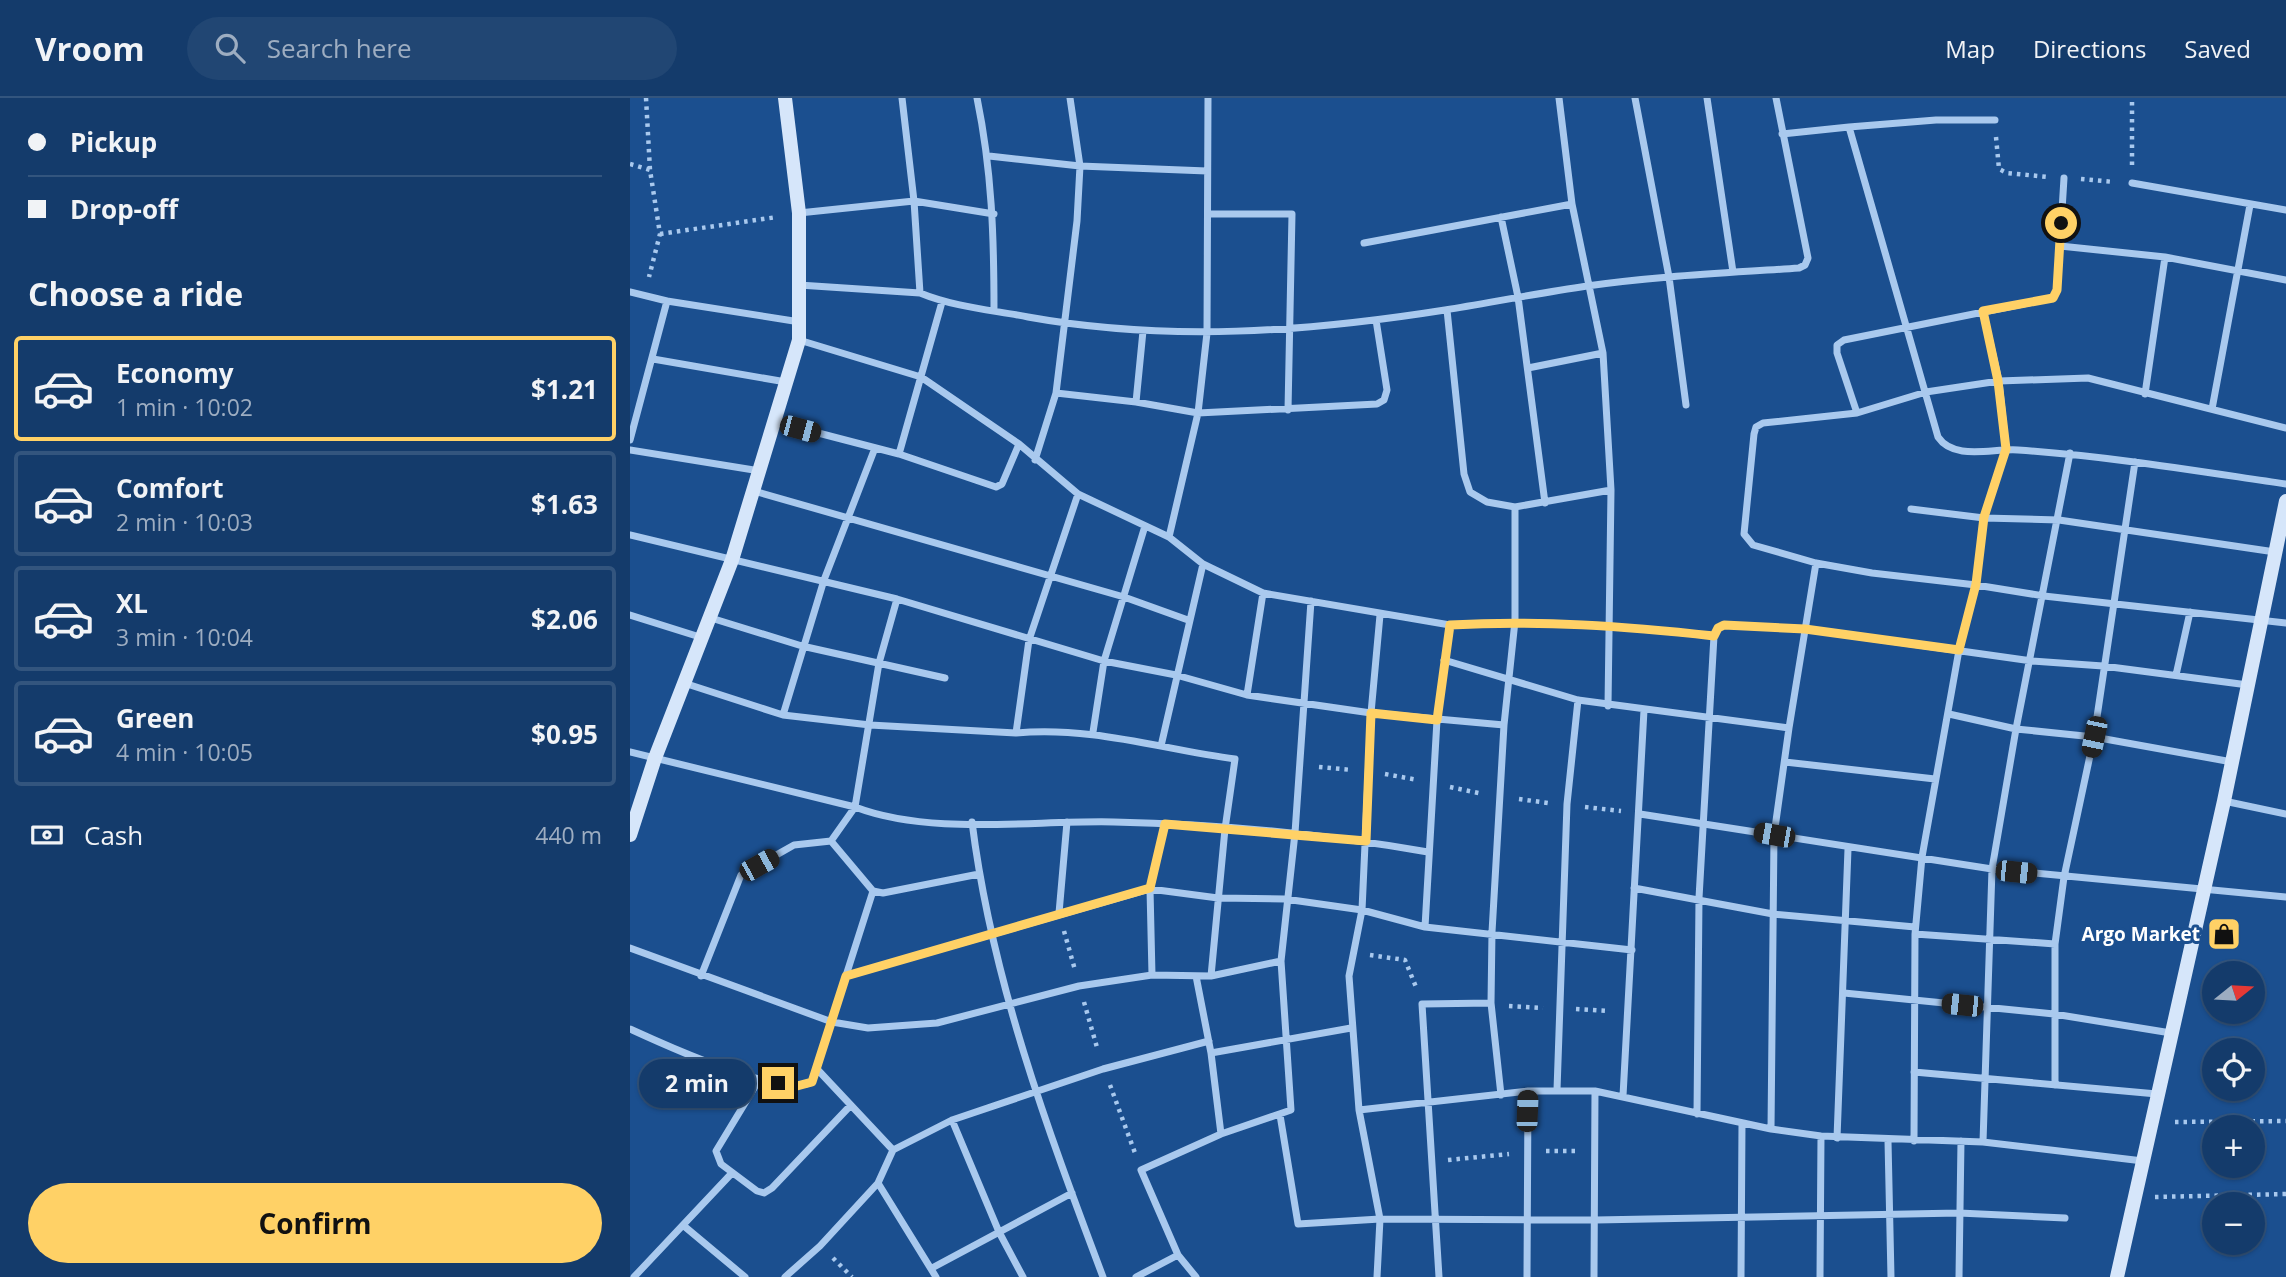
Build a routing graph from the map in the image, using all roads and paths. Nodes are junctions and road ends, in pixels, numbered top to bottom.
1 (646, 98) edge
2 (785, 98) edge
3 (902, 98) edge
4 (977, 98) edge
5 (1070, 98) edge
6 (1208, 98) edge
7 (1559, 98) edge
8 (1635, 98) edge
9 (1706, 98) edge
10 (1776, 98) edge
11 (2132, 98) edge
12 (1995, 120) dead end
13 (1849, 127) junction
14 (1782, 134) junction
15 (989, 156) junction
16 (630, 164) edge
17 (1080, 166) junction
18 (1998, 169) dead end
19 (650, 170) junction
20 (1207, 171) junction
21 (2064, 178) junction
22 (2132, 183) junction
23 (914, 201) junction
24 (1572, 204) junction
25 (2250, 205) junction
26 (2286, 209) edge
27 (799, 213) junction
28 (994, 214) junction
29 (1208, 214) junction
30 (1501, 217) junction
31 (660, 234) junction
32 (1364, 243) dead end
33 (2060, 246) junction
34 (2165, 257) junction
35 (2237, 271) junction
36 (1733, 272) junction
37 (1669, 277) junction
38 (2286, 279) edge
39 (799, 285) junction
40 (1588, 286) junction
41 (630, 292) edge
42 (920, 293) junction
43 (644, 295) junction
44 (1518, 297) junction
45 (667, 301) junction
46 (942, 302) junction
47 (1447, 310) junction
48 (994, 311) junction
49 (1983, 311) junction
50 (1376, 320) junction
51 (800, 322) junction
52 (1064, 323) junction
53 (1905, 326) junction
54 (1289, 329) junction
55 (1143, 331) junction
56 (1207, 333) junction
57 (799, 340) junction
58 (1603, 353) junction
59 (653, 359) junction
60 (1528, 368) junction
61 (921, 377) junction
62 (1998, 381) junction
63 (786, 382) junction
64 (1056, 393) junction
65 (1926, 393) junction
66 (2145, 394) junction
67 (1136, 402) junction
68 (1686, 405) dead end
69 (2212, 409) junction
70 (1288, 410) junction
71 (1198, 413) junction
72 (1857, 413) junction
73 (776, 422) junction
74 (2286, 428) edge
75 (630, 440) edge
76 (1019, 444) junction
77 (875, 448) junction
78 (2006, 449) junction
79 (630, 450) edge
80 (2070, 453) junction
81 (899, 454) junction
82 (1035, 460) junction
83 (2136, 462) junction
84 (760, 471) junction
85 (2286, 484) edge
86 (1611, 490) junction
87 (754, 491) junction
88 (1078, 494) junction
89 (2286, 501) edge
90 (1545, 503) junction
91 (1515, 507) junction
92 (1911, 509) dead end
93 (848, 517) junction
94 (1984, 517) junction
95 (2059, 520) junction
96 (1145, 526) junction
97 (2124, 530) junction
98 (630, 534) edge
99 (1168, 537) junction
100 (2275, 552) junction
101 (732, 560) junction
102 (1816, 563) junction
103 (1203, 564) junction
104 (1049, 576) junction
105 (824, 580) junction
106 (1976, 584) junction
107 (1263, 593) junction
108 (2044, 596) junction
109 (1124, 597) junction
110 (897, 599) junction
111 (1311, 601) junction
112 (2112, 603) junction
113 (2190, 612) junction
114 (630, 615) edge
115 (1380, 615) junction
116 (711, 618) junction
117 (1188, 620) junction
118 (2262, 620) junction
119 (1515, 621) junction
120 (2286, 623) edge
121 (1450, 625) junction
122 (1609, 625) junction
123 (1805, 629) junction
124 (1714, 636) junction
125 (703, 638) junction
126 (1029, 640) junction
127 (802, 646) junction
128 (1959, 650) junction
129 (1444, 660) junction
130 (1104, 661) junction
131 (2032, 661) junction
132 (879, 663) junction
133 (2104, 666) junction
134 (1176, 675) junction
135 (2176, 675) junction
136 (1507, 677) junction
137 (945, 678) dead end
138 (684, 683) junction
139 (2248, 685) junction
140 (1247, 695) junction
141 (1578, 700) junction
142 (1302, 704) junction
143 (1608, 706) junction
144 (1644, 710) junction
145 (1371, 713) junction
146 (1949, 714) junction
147 (783, 715) junction
148 (1708, 718) junction
149 (1437, 720) junction
150 (870, 725) junction
151 (1504, 726) junction
152 (1789, 728) junction
153 (2016, 729) junction
154 (1093, 732) junction
155 (1016, 733) junction
156 (2094, 737) junction
157 (1161, 746) junction
158 (630, 752) edge
159 (655, 758) junction
160 (1785, 762) junction
161 (2232, 762) junction
162 (1300, 766) junction
163 (1368, 771) junction
164 (1935, 779) junction
165 (1433, 784) junction
166 (1499, 797) junction
167 (2224, 801) junction
168 (1567, 804) junction
169 (855, 807) junction
170 (1640, 814) junction
171 (2286, 814) edge
172 (972, 822) junction
173 (1068, 822) junction
174 (1703, 823) junction
175 (1165, 824) junction
176 (1225, 829) junction
177 (1295, 833) junction
178 (630, 835) edge
179 (1774, 835) junction
180 (831, 841) junction
181 (1366, 841) junction
182 (1848, 849) junction
183 (1428, 852) junction
184 (1922, 857) junction
185 (1992, 869) junction
186 (979, 874) junction
187 (2064, 877) junction
188 (2205, 887) junction
189 (1150, 888) junction
190 (1634, 888) junction
191 (873, 891) junction
192 (2286, 897) edge
193 (1218, 898) junction
194 (1699, 898) junction
195 (1285, 899) junction
196 (1362, 910) junction
197 (1059, 913) junction
198 (1773, 914) junction
199 (1845, 922) junction
200 (1425, 927) junction
201 (1915, 931) junction
202 (1492, 932) junction
203 (989, 933) junction
204 (1989, 939) junction
205 (1562, 943) junction
206 (2055, 944) junction
207 (630, 948) edge
208 (1632, 950) junction
209 (1352, 953) junction
210 (1281, 961) junction
211 (1152, 975) junction
212 (701, 976) junction
213 (846, 976) junction
214 (1196, 976) junction
215 (1210, 976) junction
216 (1844, 993) junction
217 (1914, 1000) junction
218 (1009, 1003) junction
219 (1491, 1003) junction
220 (1422, 1004) junction
221 (1986, 1007) junction
222 (2054, 1014) junction
223 (832, 1021) junction
224 (1350, 1028) junction
225 (630, 1029) edge
226 (2171, 1033) junction
227 (1285, 1038) junction
228 (1209, 1041) junction
229 (1211, 1053) junction
230 (817, 1069) junction
231 (1103, 1069) junction
232 (1914, 1072) junction
233 (1984, 1078) junction
234 (759, 1080) junction
235 (2055, 1085) junction
236 (1558, 1090) junction
237 (1528, 1091) junction
238 (1595, 1091) junction
239 (1036, 1092) junction
240 (2157, 1094) junction
241 (1501, 1095) junction
242 (1623, 1096) junction
243 (1428, 1101) junction
244 (850, 1106) junction
245 (1359, 1110) junction
246 (1698, 1114) junction
247 (1280, 1115) junction
248 (951, 1119) junction
249 (2151, 1121) junction
250 (2286, 1121) edge
251 (1742, 1123) junction
252 (1771, 1129) junction
253 (1221, 1134) junction
254 (1821, 1136) junction
255 (1837, 1138) junction
256 (1888, 1141) junction
257 (1914, 1141) junction
258 (1961, 1141) junction
259 (1983, 1142) junction
260 (893, 1150) junction
261 (2144, 1161) junction
262 (1141, 1170) junction
263 (732, 1174) junction
264 (878, 1184) junction
265 (1072, 1194) junction
266 (2286, 1194) edge
267 (2137, 1198) junction
268 (1959, 1213) junction
269 (1889, 1216) junction
270 (1740, 1217) junction
271 (1819, 1217) junction
272 (2065, 1218) dead end
273 (1380, 1219) junction
274 (1596, 1220) junction
275 (1525, 1221) junction
276 (1438, 1222) junction
277 (684, 1226) junction
278 (999, 1232) junction
279 (820, 1246) junction
280 (1178, 1255) junction
281 (932, 1268) junction
282 (635, 1277) edge
283 (745, 1277) edge
284 (785, 1277) edge
285 (852, 1277) edge
286 (936, 1277) edge
287 (1023, 1277) edge
288 (1103, 1277) edge
289 (1136, 1277) edge
290 (1196, 1277) edge
291 (1377, 1277) edge
292 (1439, 1277) edge
293 (1527, 1277) edge
294 (1594, 1277) edge
295 (1741, 1277) edge
296 (1820, 1277) edge
297 (1891, 1277) edge
298 (1959, 1277) edge
299 (2117, 1277) edge

1 - 19 path
2 - 27 street
3 - 23 street
4 - 15 street
5 - 17 street
6 - 20 street
7 - 24 street
8 - 37 street
9 - 36 street
10 - 14 street
11 - 22 path
12 - 13 street
13 - 14 street
13 - 53 street
14 - 36 street
15 - 17 street
15 - 28 street
16 - 19 path
17 - 20 street
17 - 52 street
18 - 21 path
19 - 31 path
20 - 29 street
21 - 22 path
21 - 33 street
22 - 25 street
23 - 27 street
23 - 28 street
23 - 42 street
24 - 30 street
24 - 40 street
25 - 26 street
25 - 35 street
27 - 31 path
27 - 39 street
28 - 48 street
29 - 54 street
29 - 56 street
30 - 32 street
30 - 44 street
31 - 43 path
33 - 34 street
33 - 49 street
34 - 35 street
34 - 66 street
35 - 38 street
35 - 69 street
36 - 37 street
37 - 40 street
37 - 68 street
39 - 42 street
39 - 51 street
40 - 44 street
40 - 58 street
41 - 43 street
42 - 46 street
43 - 45 street
44 - 47 street
44 - 60 street
45 - 51 street
45 - 59 street
46 - 48 street
46 - 61 street
47 - 50 street
47 - 91 street
48 - 52 street
49 - 53 street
49 - 62 street
50 - 54 street
50 - 70 street
51 - 57 street
52 - 55 street
52 - 64 street
53 - 65 street
53 - 72 street
54 - 56 street
54 - 70 street
55 - 56 street
55 - 67 street
56 - 71 street
57 - 61 street
57 - 63 street
58 - 60 street
58 - 86 street
59 - 63 street
59 - 75 street
60 - 90 street
61 - 76 street
61 - 81 street
62 - 65 street
62 - 66 street
62 - 78 street
63 - 73 street
64 - 67 street
64 - 82 street
65 - 72 street
65 - 78 street
66 - 69 street
67 - 71 street
69 - 74 street
70 - 71 street
71 - 99 street
72 - 102 street
73 - 77 street
73 - 84 street
76 - 81 street
76 - 82 street
77 - 81 street
77 - 93 street
78 - 80 street
78 - 94 street
79 - 84 street
80 - 83 street
80 - 95 street
82 - 88 street
83 - 85 street
83 - 97 street
84 - 87 street
86 - 90 street
86 - 122 street
87 - 93 street
87 - 101 street
88 - 96 street
88 - 104 street
89 - 100 street
90 - 91 street
91 - 119 street
92 - 94 street
93 - 104 street
93 - 105 street
94 - 95 street
94 - 106 street
95 - 97 street
95 - 108 street
96 - 99 street
96 - 109 street
97 - 100 street
97 - 112 street
98 - 101 street
99 - 103 street
100 - 118 street
101 - 105 street
101 - 116 street
102 - 106 street
102 - 123 street
103 - 107 street
103 - 117 street
104 - 109 street
104 - 126 street
105 - 110 street
105 - 127 street
106 - 108 street
106 - 128 street
107 - 111 street
107 - 140 street
108 - 112 street
108 - 131 street
109 - 117 street
109 - 130 street
110 - 126 street
110 - 132 street
111 - 115 street
111 - 142 street
112 - 113 street
112 - 133 street
113 - 118 street
113 - 135 street
114 - 125 street
115 - 121 street
115 - 145 street
116 - 125 street
116 - 127 street
117 - 134 street
118 - 120 street
118 - 139 street
119 - 121 street
119 - 122 street
119 - 136 street
121 - 129 street
122 - 124 street
122 - 143 street
123 - 124 street
123 - 128 street
123 - 152 street
124 - 148 street
125 - 138 street
126 - 130 street
126 - 155 street
127 - 132 street
127 - 147 street
128 - 131 street
128 - 146 street
129 - 136 street
129 - 149 street
130 - 134 street
130 - 154 street
131 - 133 street
131 - 153 street
132 - 137 street
132 - 150 street
133 - 135 street
133 - 156 street
134 - 140 street
134 - 157 street
135 - 139 street
136 - 141 street
136 - 151 street
138 - 147 street
138 - 159 street
139 - 161 street
140 - 142 street
141 - 143 street
141 - 168 street
142 - 145 street
142 - 162 street
143 - 144 street
144 - 148 street
144 - 170 street
145 - 149 street
145 - 163 street
146 - 153 street
146 - 164 street
147 - 150 street
148 - 152 street
148 - 174 street
149 - 151 street
149 - 165 street
150 - 155 street
150 - 169 street
151 - 166 street
152 - 160 street
153 - 156 street
153 - 185 street
154 - 155 street
154 - 157 street
156 - 161 street
156 - 187 street
157 - 176 street
158 - 159 street
159 - 169 street
159 - 178 street
160 - 164 street
160 - 179 street
161 - 167 street
162 - 163 path
162 - 177 street
163 - 165 path
163 - 181 street
164 - 184 street
165 - 166 path
165 - 183 street
166 - 168 path
166 - 202 street
167 - 171 street
167 - 188 street
168 - 170 path
168 - 205 street
169 - 172 street
169 - 180 street
170 - 174 street
170 - 190 street
172 - 173 street
172 - 186 street
173 - 175 street
173 - 197 street
174 - 179 street
174 - 194 street
175 - 176 street
175 - 189 street
176 - 177 street
176 - 193 street
177 - 181 street
177 - 195 street
179 - 182 street
179 - 198 street
180 - 191 street
180 - 212 street
181 - 183 street
181 - 196 street
182 - 184 street
182 - 199 street
183 - 200 street
184 - 185 street
184 - 201 street
185 - 187 street
185 - 204 street
186 - 191 street
186 - 203 street
187 - 188 street
187 - 206 street
188 - 192 street
188 - 226 street
189 - 193 street
189 - 197 street
189 - 211 street
190 - 194 street
190 - 208 street
191 - 213 street
193 - 195 street
193 - 215 street
194 - 198 street
194 - 246 street
195 - 196 street
195 - 210 street
196 - 200 street
196 - 209 street
197 - 203 street
198 - 199 street
198 - 252 street
199 - 201 street
199 - 216 street
200 - 202 street
201 - 204 street
201 - 217 street
202 - 205 street
202 - 219 street
203 - 213 street
203 - 218 street
204 - 206 street
204 - 221 street
205 - 208 street
205 - 236 street
206 - 222 street
207 - 212 street
208 - 242 street
209 - 220 path
209 - 224 street
210 - 215 street
210 - 227 street
211 - 214 street
211 - 218 street
212 - 223 street
213 - 223 street
214 - 215 street
214 - 228 street
216 - 217 street
216 - 255 street
217 - 221 street
217 - 232 street
218 - 223 street
218 - 239 street
219 - 220 street
219 - 241 street
220 - 243 street
221 - 222 street
221 - 233 street
222 - 226 street
222 - 235 street
223 - 230 street
224 - 227 street
224 - 245 street
225 - 234 street
226 - 240 street
227 - 229 street
227 - 247 street
228 - 229 street
228 - 231 street
229 - 253 street
230 - 234 street
230 - 244 street
231 - 239 street
231 - 262 path
232 - 233 street
232 - 257 street
233 - 235 street
233 - 259 street
234 - 263 street
235 - 240 street
236 - 237 street
236 - 238 street
237 - 241 street
237 - 275 street
238 - 242 street
238 - 274 street
239 - 248 street
239 - 265 street
240 - 249 street
241 - 243 street
242 - 246 street
243 - 245 street
243 - 276 street
244 - 260 street
244 - 263 street
245 - 273 street
246 - 251 street
247 - 253 street
247 - 273 street
248 - 260 street
248 - 278 street
249 - 250 path
249 - 261 street
251 - 252 street
251 - 270 street
252 - 254 street
253 - 262 street
254 - 255 street
254 - 271 street
255 - 256 street
256 - 257 street
256 - 269 street
257 - 258 street
258 - 259 street
258 - 268 street
259 - 261 street
260 - 264 street
261 - 267 street
262 - 280 street
263 - 277 street
264 - 279 street
264 - 281 street
265 - 278 street
265 - 288 street
266 - 267 path
267 - 299 street
268 - 269 street
268 - 272 street
268 - 298 street
269 - 271 street
269 - 297 street
270 - 271 street
270 - 274 street
270 - 295 street
271 - 296 street
273 - 276 street
273 - 291 street
274 - 275 street
274 - 294 street
275 - 276 street
275 - 293 street
276 - 292 street
277 - 282 street
277 - 283 street
278 - 281 street
278 - 287 street
279 - 284 street
279 - 285 path
280 - 289 street
280 - 290 street
281 - 286 street

